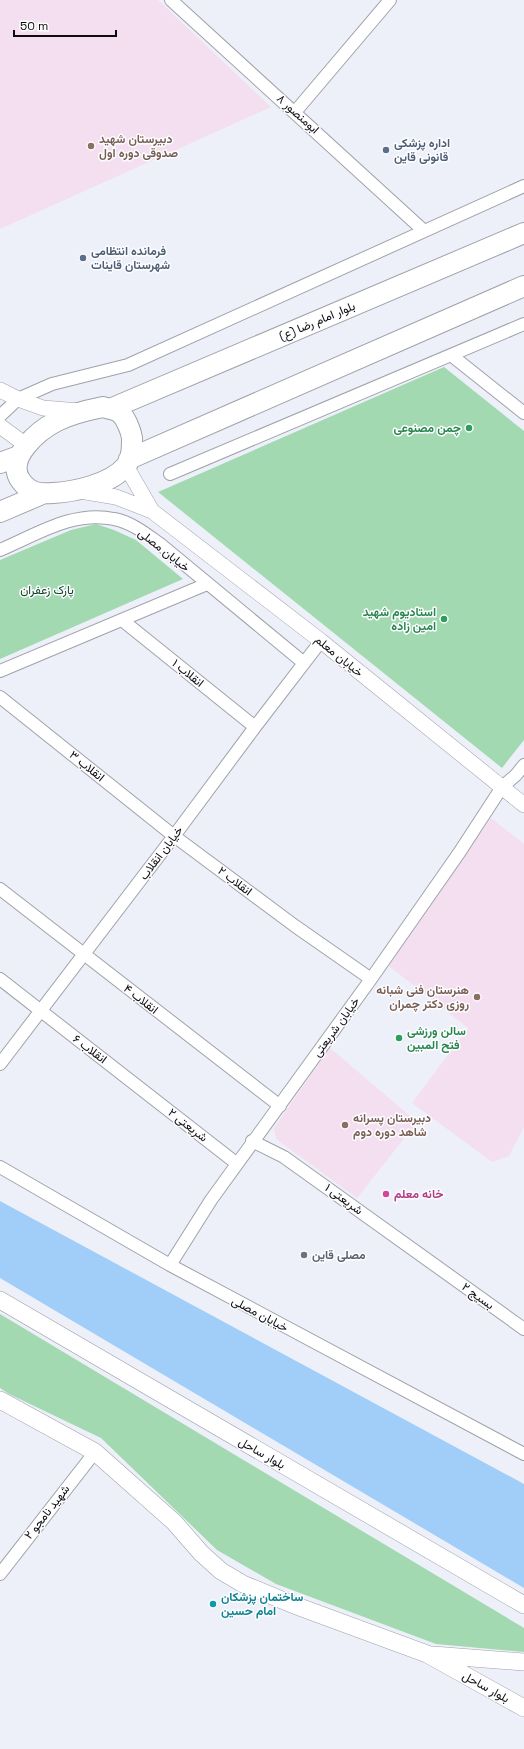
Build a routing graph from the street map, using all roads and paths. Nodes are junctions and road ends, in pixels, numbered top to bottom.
1 (171, 0) edge
2 (390, 0) edge
3 (295, 112) junction
4 (524, 186) edge
5 (423, 230) junction
6 (524, 233) edge
7 (524, 286) edge
8 (524, 324) edge
9 (451, 355) junction
10 (0, 390) edge
11 (18, 399) junction
12 (110, 410) junction
13 (82, 412) junction
14 (524, 413) edge
15 (0, 416) edge
16 (0, 426) edge
17 (22, 451) junction
18 (128, 462) junction
19 (0, 463) edge
20 (170, 474) dead end
21 (76, 490) junction
22 (42, 494) junction
23 (152, 511) junction
24 (0, 512) edge
25 (0, 550) edge
26 (207, 584) junction
27 (122, 620) junction
28 (321, 642) junction
29 (304, 663) junction
30 (0, 671) edge
31 (0, 697) edge
32 (254, 727) junction
33 (524, 765) edge
34 (502, 787) junction
35 (524, 805) edge
36 (174, 836) junction
37 (0, 889) edge
38 (84, 954) junction
39 (0, 979) edge
40 (371, 979) junction
41 (40, 1011) junction
42 (0, 1064) edge
43 (140, 1087) joint
44 (280, 1106) junction
45 (252, 1141) junction
46 (236, 1164) junction
47 (0, 1167) edge
48 (432, 1262) joint
49 (170, 1265) junction
50 (0, 1300) edge
51 (524, 1329) edge
52 (0, 1400) edge
53 (94, 1452) junction
54 (524, 1454) edge
55 (0, 1574) edge
56 (524, 1605) edge
57 (427, 1654) junction
58 (524, 1662) edge
59 (524, 1708) edge

1 - 3 street, ابومنصور ۸
2 - 3 street
3 - 5 street, ابومنصور ۸
4 - 5 street
5 - 11 street
6 - 12 main road, بلوار امام رضا (ع)
7 - 18 main road
8 - 9 street
9 - 14 street
9 - 20 street
10 - 11 street
11 - 13 street
11 - 15 street
12 - 13 main road
12 - 18 main road
13 - 17 main road
16 - 17 street
17 - 19 main road
17 - 22 main road
18 - 21 main road
18 - 23 street
21 - 22 main road
21 - 23 street
22 - 24 main road
23 - 28 street, خیابان معلم
25 - 26 street, خیابان مصلی
26 - 27 street
26 - 29 street, خیابان مصلی
27 - 30 street
27 - 32 street, انقلاب ۱
28 - 29 street, خیابان انقلاب
28 - 34 street, خیابان معلم
29 - 32 street, خیابان انقلاب
31 - 36 street, انقلاب ۳
32 - 36 street, خیابان انقلاب
33 - 34 street, خیابان شریعتی
34 - 35 street, خیابان معلم
34 - 40 street, خیابان شریعتی
36 - 38 street, خیابان انقلاب
36 - 40 street, انقلاب ۲
37 - 38 street, انقلاب ۴
38 - 41 street, خیابان انقلاب
38 - 44 street, انقلاب ۴
39 - 41 street, انقلاب ۶
40 - 44 street, خیابان شریعتی
41 - 42 street, خیابان انقلاب
41 - 43 street, انقلاب ۶
43 - 46 street, شریعتی ۲
44 - 45 street, خیابان شریعتی
45 - 46 street, خیابان شریعتی
45 - 48 street, شریعتی ۱
46 - 49 street, خیابان شریعتی
47 - 49 street, خیابان مصلی
48 - 51 street, بسیج ۲
49 - 54 street, خیابان مصلی
50 - 56 main road, بلوار ساحل
52 - 53 main road, بلوار ساحل
53 - 55 street, شهید نامجو ۲
53 - 57 main road, بلوار ساحل
57 - 58 main road, بلوار ساحل
57 - 59 main road, بلوار ساحل

